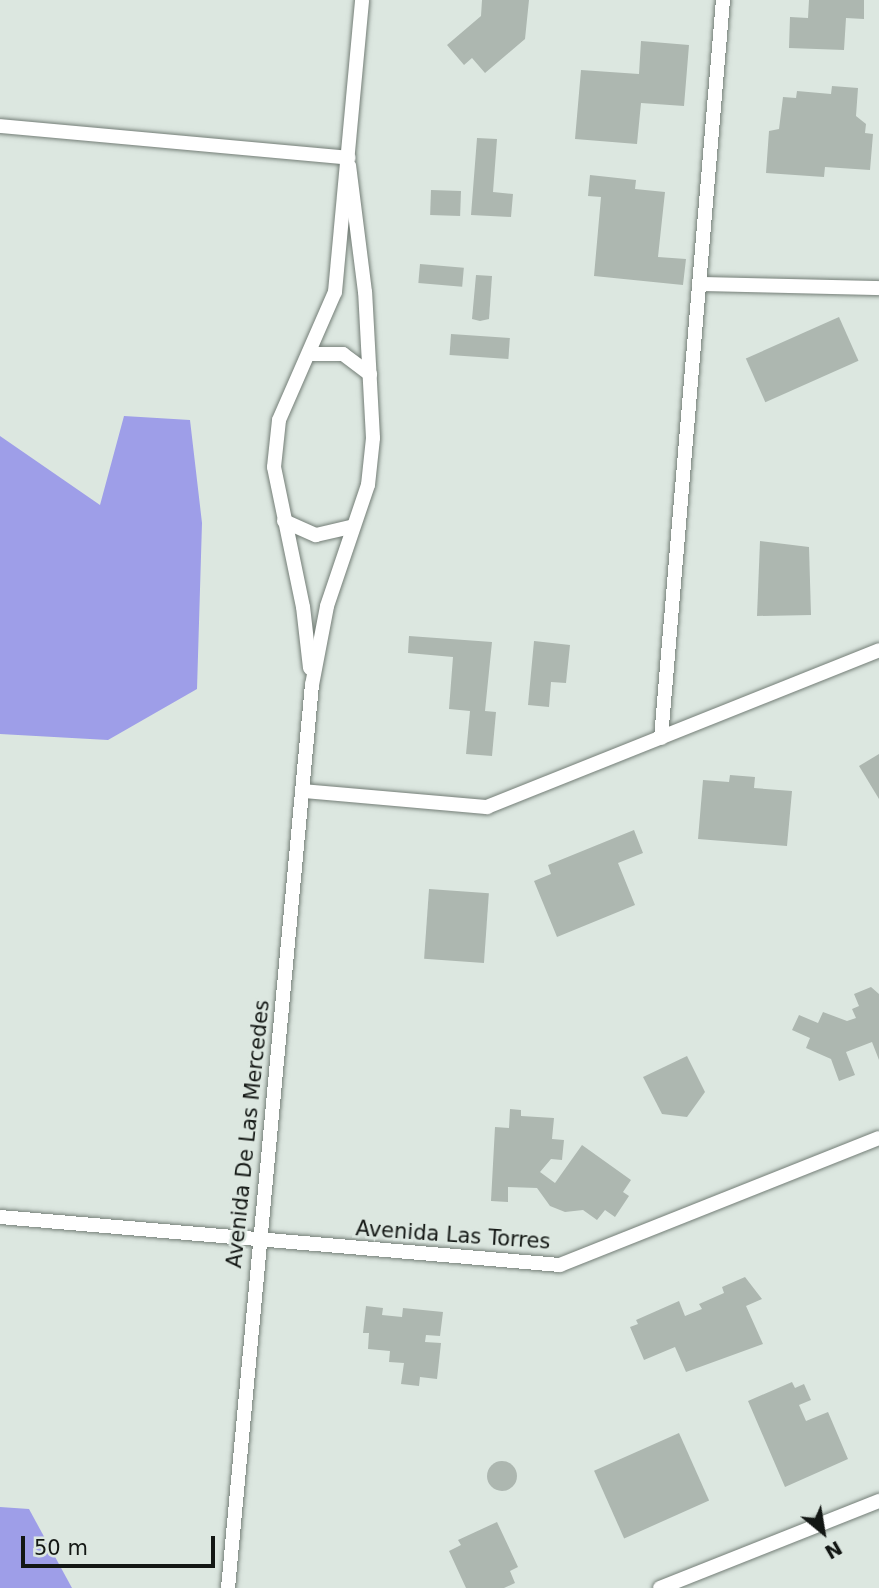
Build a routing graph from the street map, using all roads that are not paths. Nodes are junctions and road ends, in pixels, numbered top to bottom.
1 (362, 0) edge
2 (723, 0) edge
3 (0, 127) edge
4 (349, 162) junction
5 (699, 284) junction
6 (879, 288) edge
7 (309, 354) junction
8 (370, 374) junction
9 (284, 521) junction
10 (351, 527) junction
11 (879, 650) edge
12 (312, 685) junction
13 (661, 738) junction
14 (303, 791) junction
15 (879, 1138) edge
16 (0, 1217) edge
17 (259, 1242) junction
18 (879, 1501) edge
19 (228, 1588) edge
20 (660, 1588) edge

1 - 4 lane, Avenida De Las Mercedes
2 - 5 lane
3 - 4 lane
4 - 7 lane, Avenida De Las Mercedes
4 - 8 lane, Avenida De Las Mercedes
5 - 6 lane
5 - 13 lane
7 - 8 lane
7 - 9 lane, Avenida De Las Mercedes
8 - 10 lane, Avenida De Las Mercedes
9 - 10 lane
9 - 12 lane, Avenida De Las Mercedes
10 - 12 lane, Avenida De Las Mercedes
11 - 13 lane
12 - 14 lane, Avenida De Las Mercedes
13 - 14 lane
14 - 17 lane, Avenida De Las Mercedes
15 - 17 lane, Avenida Las Torres
16 - 17 lane, Avenida Las Torres
17 - 19 lane, Avenida De Las Mercedes
18 - 20 lane

